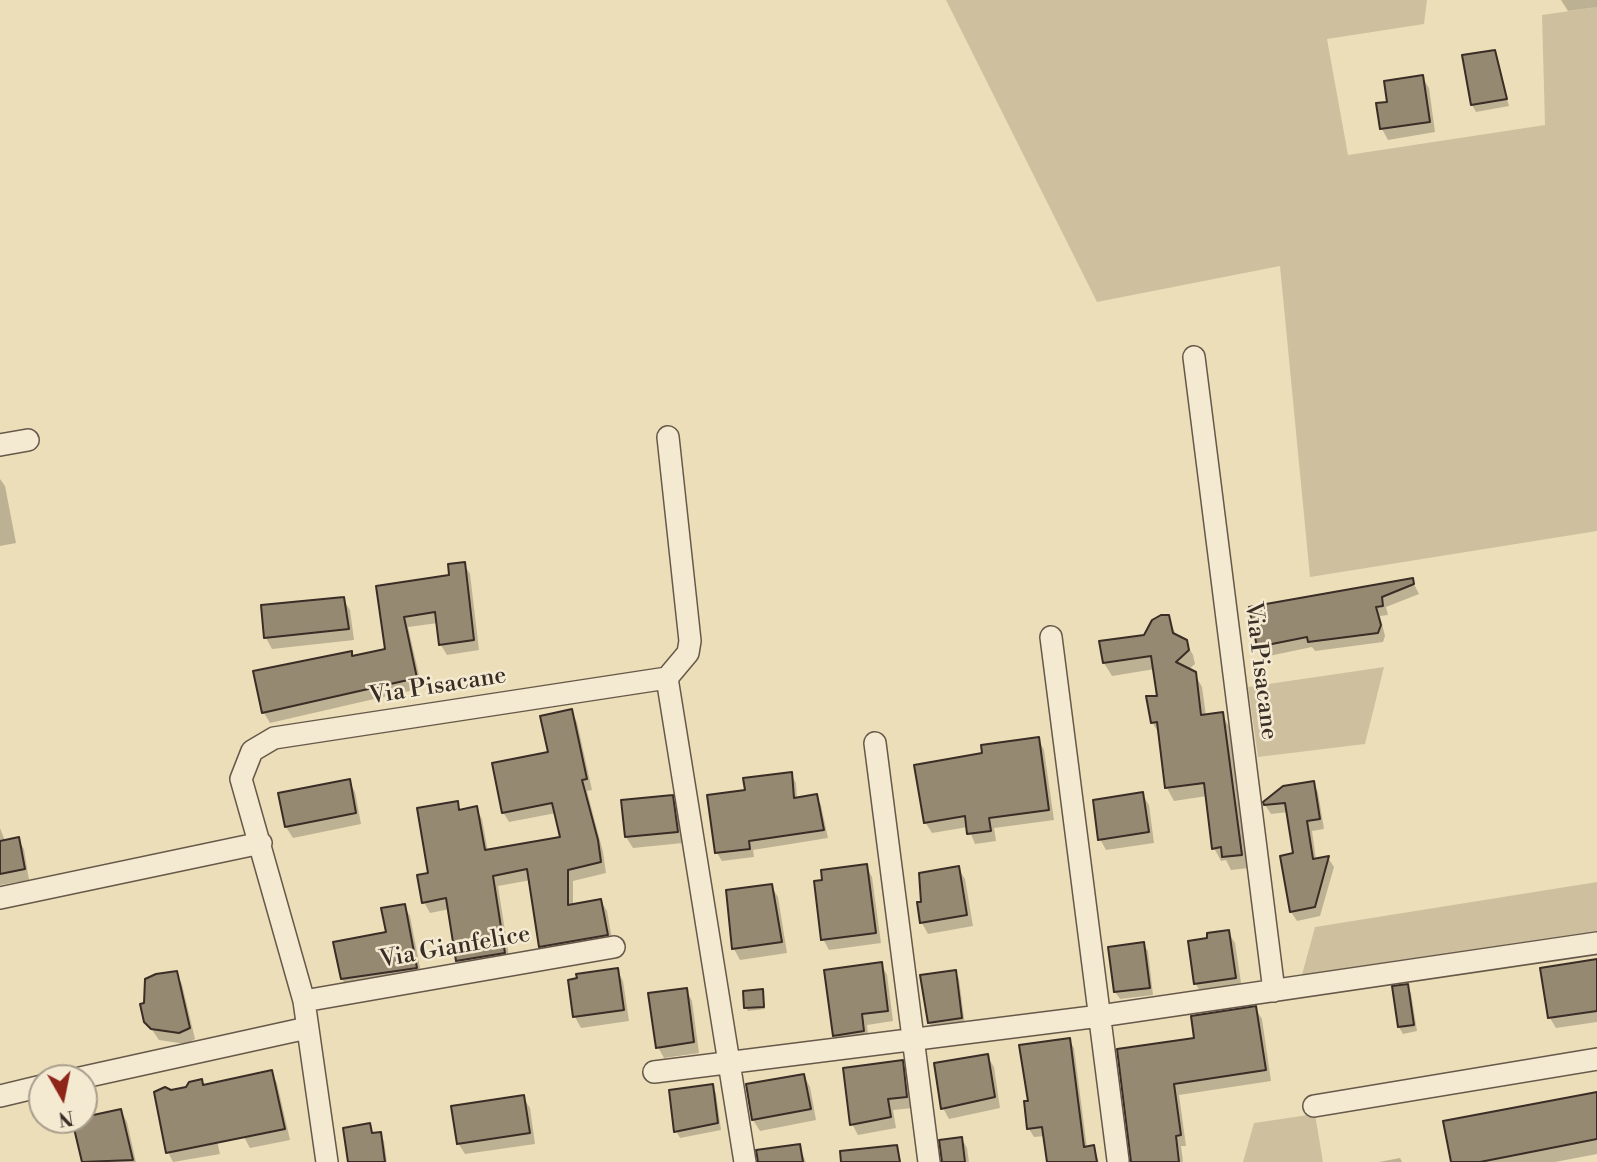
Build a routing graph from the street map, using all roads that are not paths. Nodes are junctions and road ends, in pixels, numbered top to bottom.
1 (1194, 357) dead end
2 (668, 438) dead end
3 (29, 440) dead end
4 (0, 445) edge
5 (1051, 638) dead end
6 (667, 678) junction
7 (875, 743) dead end
8 (261, 843) junction
9 (0, 898) edge
10 (1597, 943) edge
11 (614, 947) dead end
12 (1274, 991) junction
13 (304, 1001) junction
14 (1100, 1016) junction
15 (307, 1028) junction
16 (914, 1040) junction
17 (1597, 1059) edge
18 (728, 1064) junction
19 (654, 1072) dead end
20 (98, 1074) edge
21 (28, 1089) edge
22 (0, 1096) edge
23 (1314, 1106) dead end
24 (1118, 1160) dead end
25 (327, 1162) edge
26 (745, 1162) edge
27 (929, 1162) edge

1 - 12 street, Via Pisacane
2 - 6 street
3 - 4 street
5 - 14 street
6 - 8 street, Via Pisacane
6 - 18 street
7 - 16 street
8 - 9 street
8 - 13 street, Via Pisacane
10 - 12 street
11 - 13 street, Via Gianfelice
12 - 14 street
13 - 15 street, Via Pisacane
14 - 16 street
14 - 24 street
15 - 20 street
15 - 25 street, Via Pisacane
16 - 18 street
16 - 27 street
17 - 23 street
18 - 19 street
18 - 26 street
21 - 22 street

